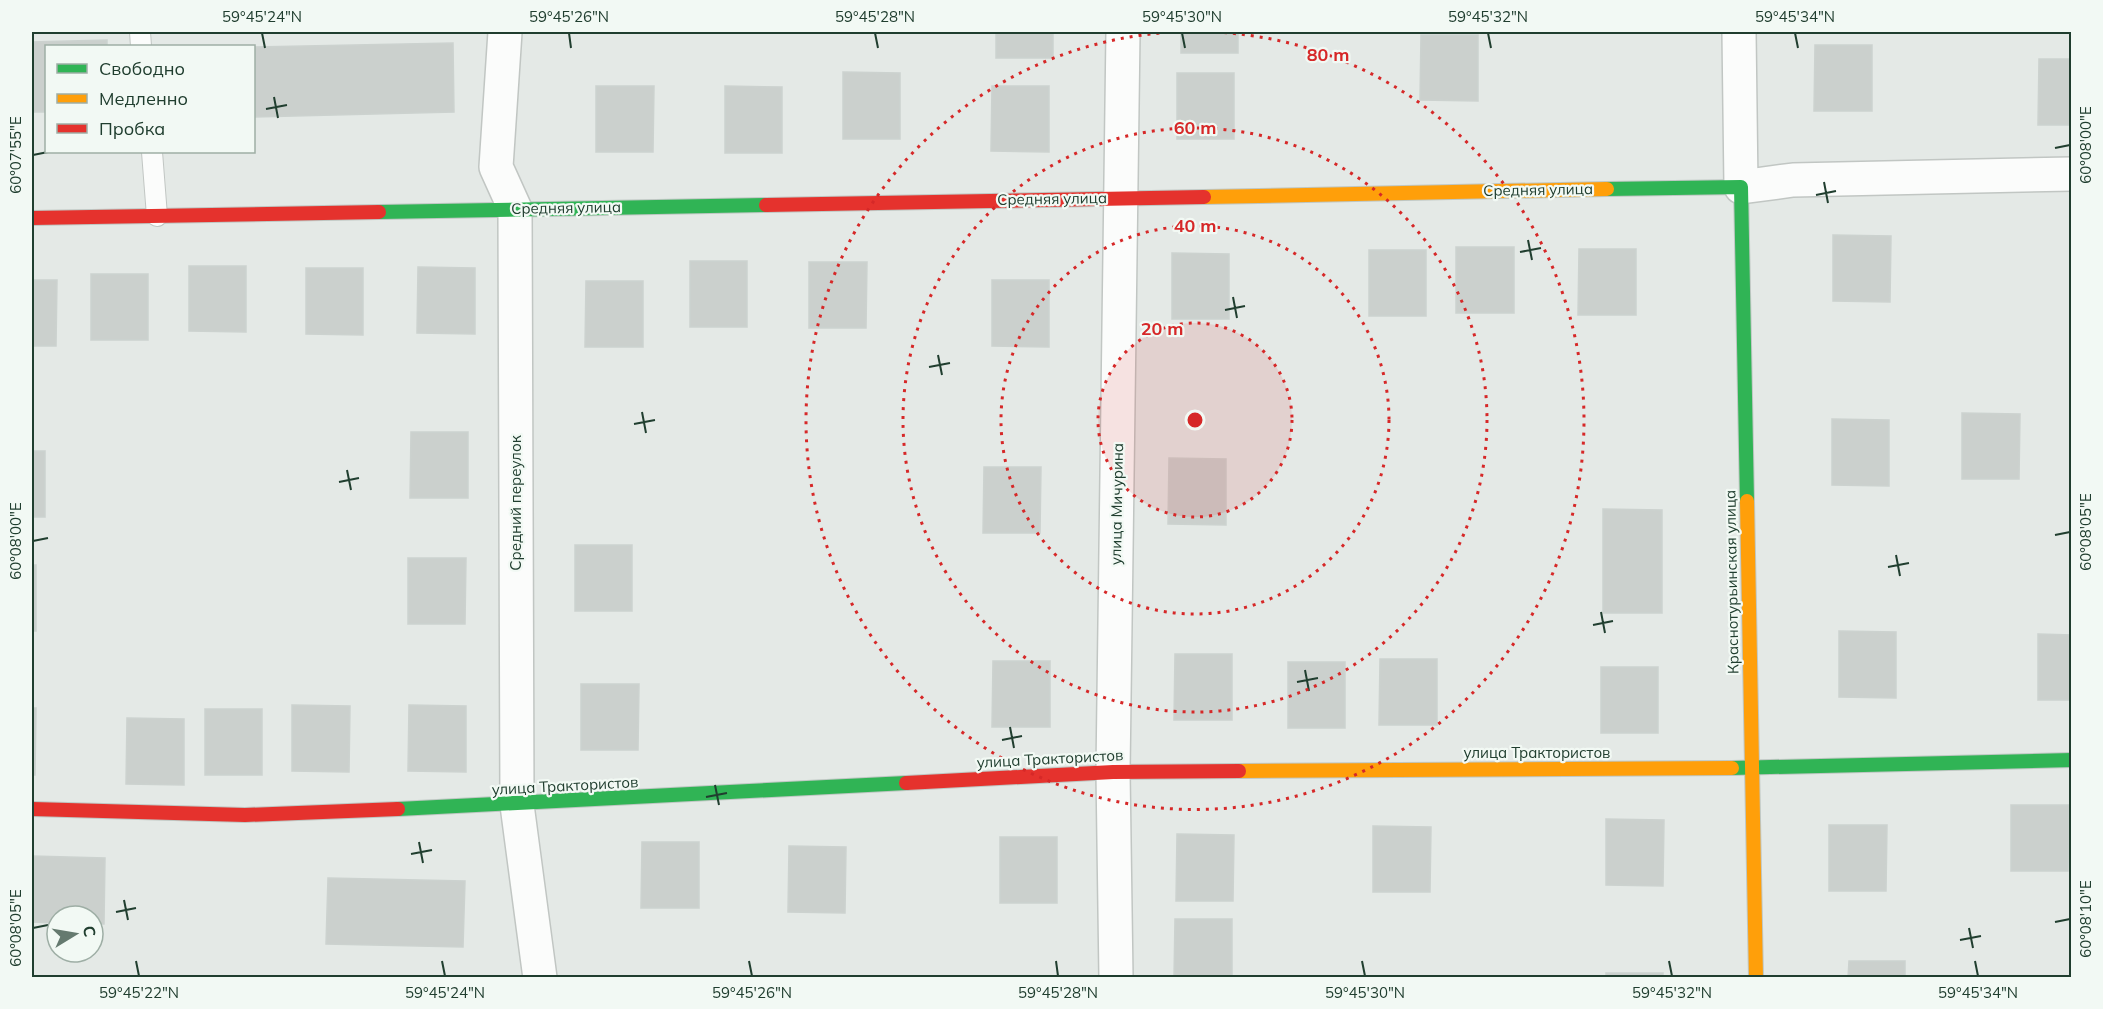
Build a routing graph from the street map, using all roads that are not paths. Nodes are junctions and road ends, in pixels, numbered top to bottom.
1 (505, 32) edge
2 (1123, 32) edge
3 (1738, 32) edge
4 (152, 153) edge
5 (2072, 174) edge
6 (1741, 187) junction
7 (1122, 198) junction
8 (515, 208) junction
9 (157, 216) junction
10 (32, 219) edge
11 (2072, 760) edge
12 (1752, 768) junction
13 (1113, 772) junction
14 (517, 805) junction
15 (32, 809) edge
16 (540, 978) edge
17 (1116, 978) edge
18 (1756, 978) edge

1 - 8 street, Средний переулок
2 - 7 street, улица Мичурина
3 - 6 street
4 - 9 lane
5 - 6 street, Средняя улица
6 - 7 main road, Средняя улица
6 - 12 main road, Краснотурьинская улица
7 - 8 main road, Средняя улица
7 - 13 street, улица Мичурина
8 - 9 main road, Средняя улица
8 - 14 street, Средний переулок
9 - 10 main road, Средняя улица
11 - 12 main road, улица Трактористов
12 - 13 main road, улица Трактористов
12 - 18 main road, Краснотурьинская улица
13 - 14 main road, улица Трактористов
13 - 17 street, улица Мичурина
14 - 15 main road, улица Трактористов
14 - 16 street, Средний переулок

